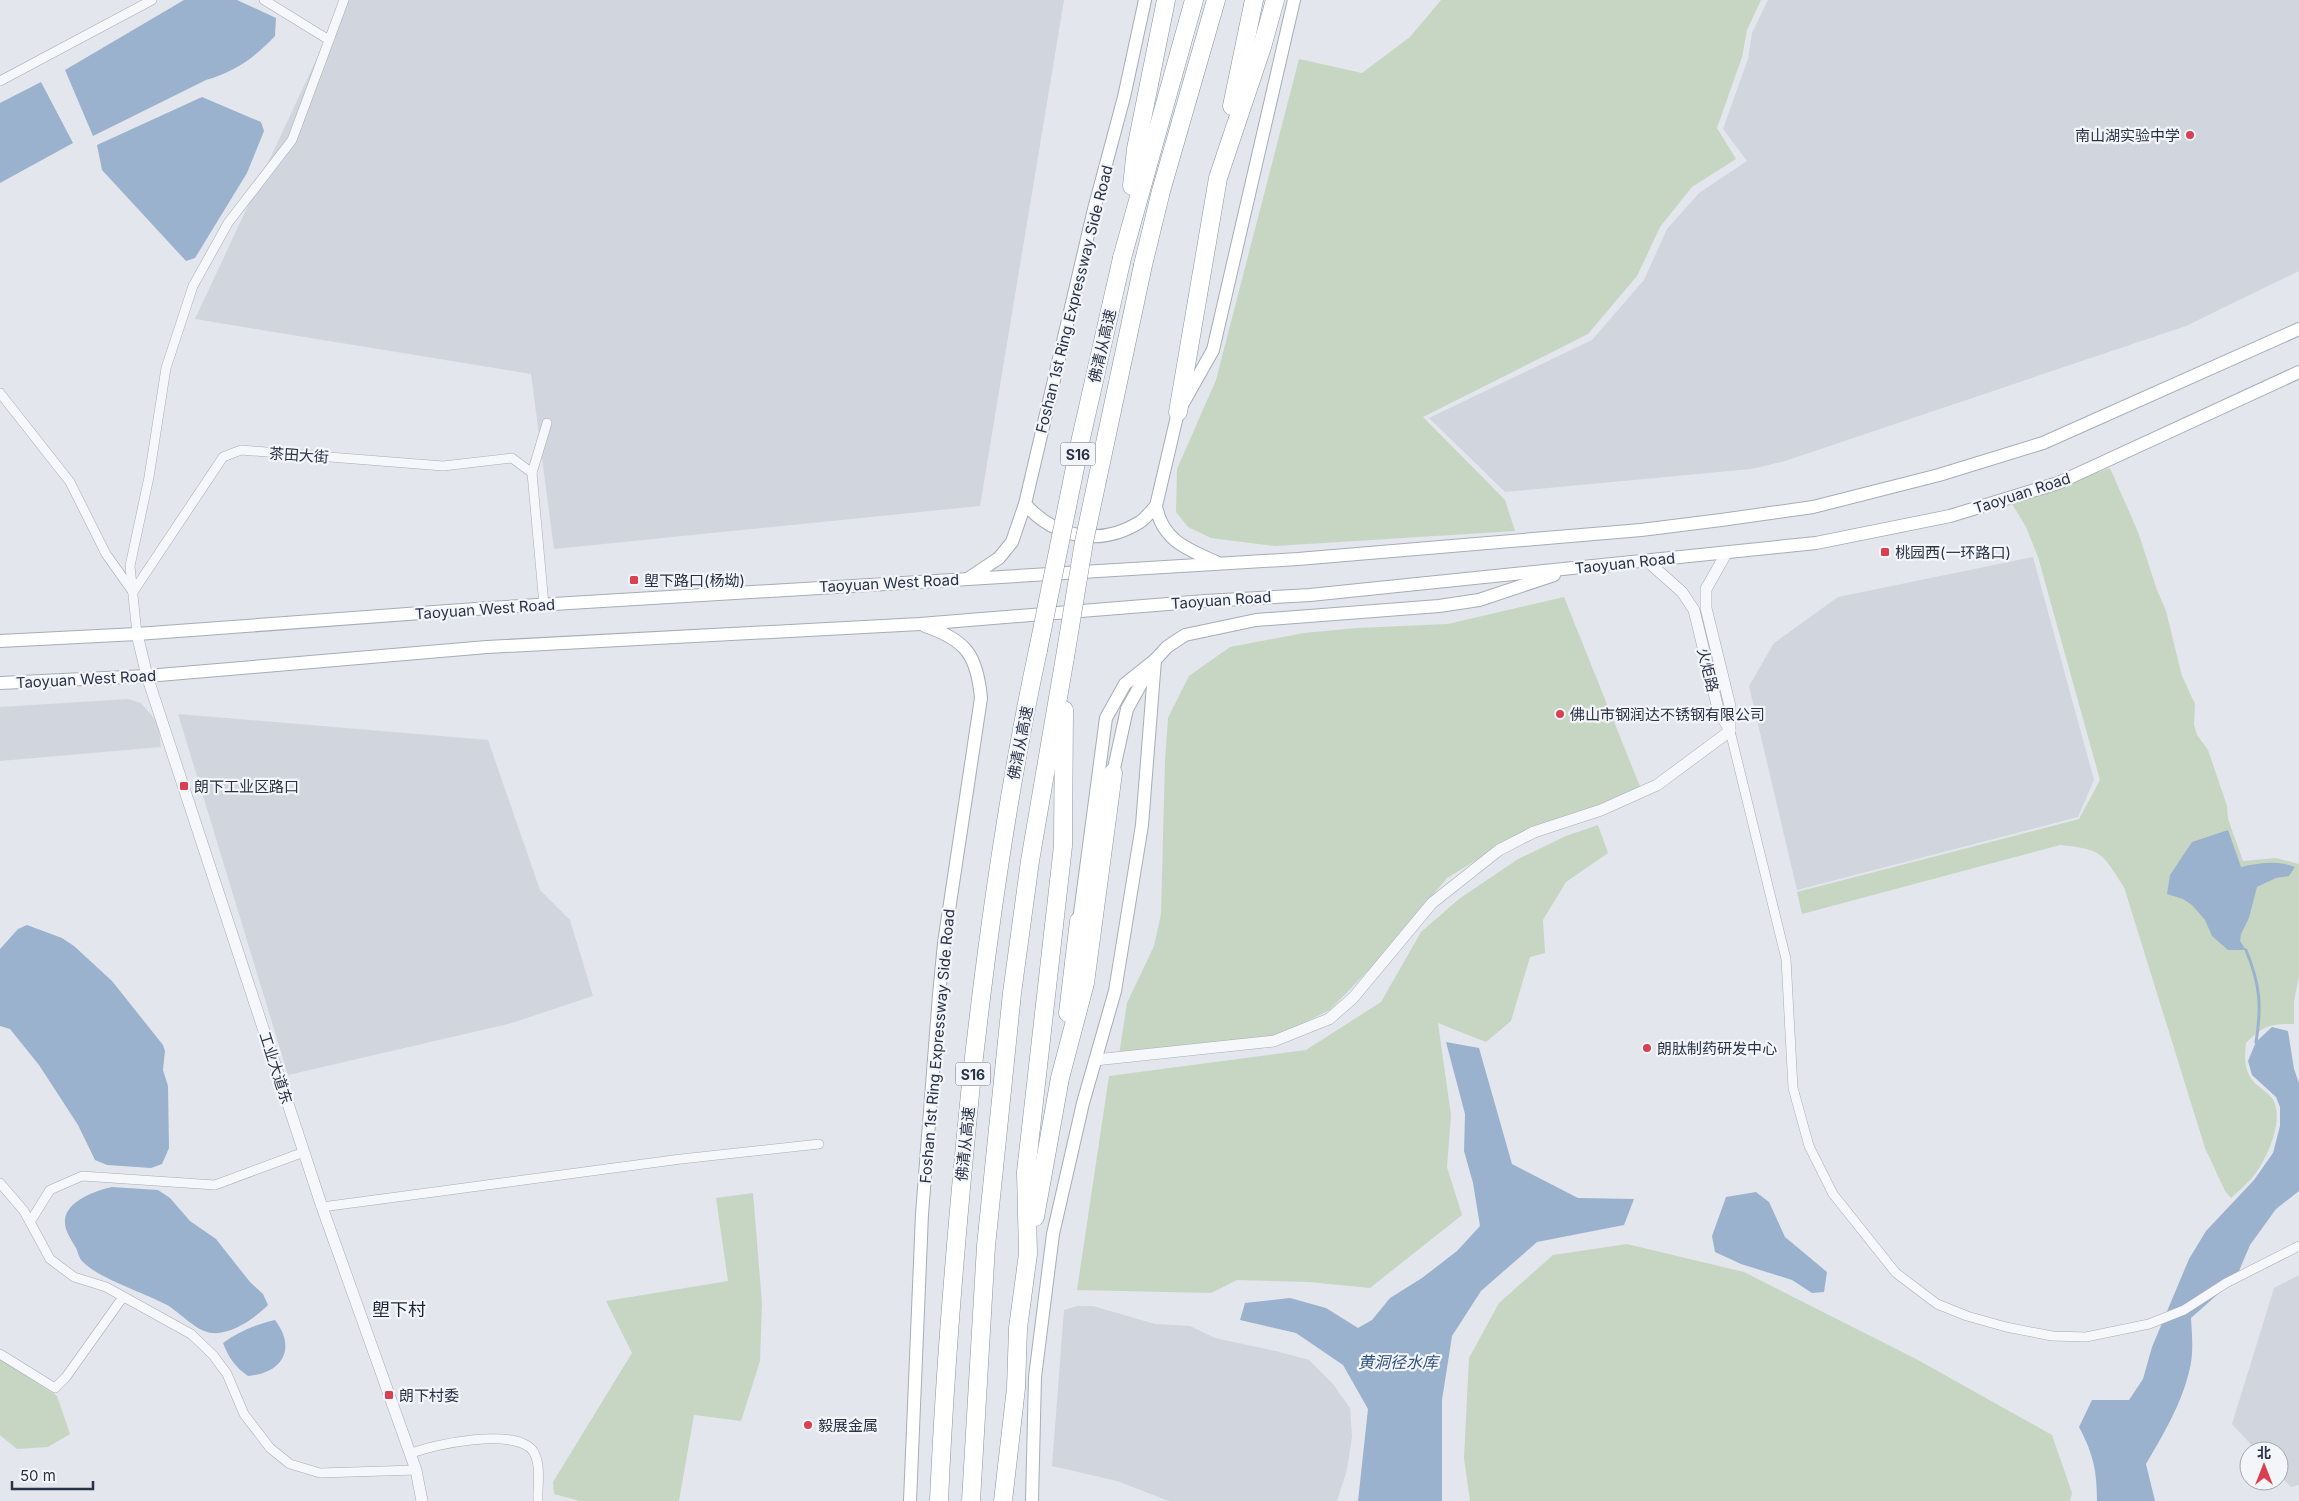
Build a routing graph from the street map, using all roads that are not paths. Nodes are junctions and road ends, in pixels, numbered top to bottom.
1 (152, 0) edge
2 (264, 0) edge
3 (344, 0) edge
4 (1145, 0) edge
5 (1166, 0) edge
6 (1194, 0) edge
7 (1216, 0) edge
8 (1254, 0) edge
9 (1275, 0) edge
10 (1294, 0) edge
11 (329, 40) junction
12 (0, 81) edge
13 (1218, 178) junction
14 (1127, 235) junction
15 (2299, 329) edge
16 (2299, 372) edge
17 (0, 393) edge
18 (1178, 412) junction
19 (546, 423) dead end
20 (532, 473) junction
21 (1025, 504) junction
22 (1156, 506) junction
23 (1727, 552) junction
24 (1646, 560) junction
25 (1218, 564) junction
26 (1575, 568) junction
27 (969, 578) junction
28 (133, 592) junction
29 (544, 605) junction
30 (920, 624) junction
31 (137, 634) junction
32 (0, 641) edge
33 (1065, 657) junction
34 (1155, 660) junction
35 (148, 676) junction
36 (0, 684) edge
37 (1730, 730) junction
38 (1113, 773) joint
39 (1079, 921) joint
40 (1095, 1060) junction
41 (1060, 1078) junction
42 (819, 1144) dead end
43 (304, 1152) junction
44 (0, 1183) edge
45 (322, 1207) junction
46 (30, 1222) junction
47 (2299, 1246) edge
48 (1028, 1254) junction
49 (123, 1297) junction
50 (0, 1354) edge
51 (410, 1454) junction
52 (1008, 1455) junction
53 (416, 1470) junction
54 (422, 1501) edge
55 (538, 1501) edge
56 (910, 1501) edge
57 (939, 1501) edge
58 (971, 1501) edge
59 (1003, 1501) edge
60 (1008, 1501) edge
61 (1032, 1501) edge

1 - 12 street
2 - 11 street
3 - 11 street
4 - 21 main road, Foshan 1st Ring Expressway Side Road
5 - 14 highway
6 - 14 highway, 佛清从高速 / S16
7 - 33 highway, 佛清从高速 / S16, bridge
8 - 13 highway
9 - 13 highway
10 - 18 main road
11 - 28 street
13 - 18 highway
14 - 57 highway, 佛清从高速 / S16, bridge
15 - 25 main road, Taoyuan Road
16 - 23 main road, Taoyuan Road
17 - 28 street
18 - 22 main road
19 - 20 street
20 - 28 street, 茶田大街
20 - 29 street
21 - 22 main road
21 - 27 main road, Foshan 1st Ring Expressway Side Road
22 - 25 main road
23 - 24 main road, Taoyuan Road
23 - 37 street, 火炬路
24 - 26 main road, Taoyuan Road
24 - 37 street, 火炬路
25 - 27 main road, Taoyuan Road
26 - 30 main road, Taoyuan Road
26 - 34 main road
27 - 29 main road, Taoyuan West Road
28 - 31 street
29 - 31 main road, Taoyuan West Road
30 - 35 main road, Taoyuan West Road
30 - 56 main road, Foshan 1st Ring Expressway Side Road
31 - 32 main road, Taoyuan West Road
31 - 35 street, 工业大道东
33 - 48 highway
33 - 58 highway, 佛清从高速 / S16
34 - 38 main road
34 - 39 main road
34 - 40 main road
35 - 36 main road, Taoyuan West Road
35 - 43 street, 工业大道东
37 - 40 street
37 - 47 street
38 - 41 highway
39 - 41 highway
40 - 61 main road
41 - 48 highway
42 - 45 street
43 - 45 street, 工业大道东
43 - 46 street
44 - 46 street
45 - 51 street, 工业大道东
46 - 49 street
48 - 52 highway
49 - 50 street
49 - 53 street
51 - 53 street, 工业大道东
51 - 55 street
52 - 59 highway
52 - 60 highway
53 - 54 street, 工业大道东

